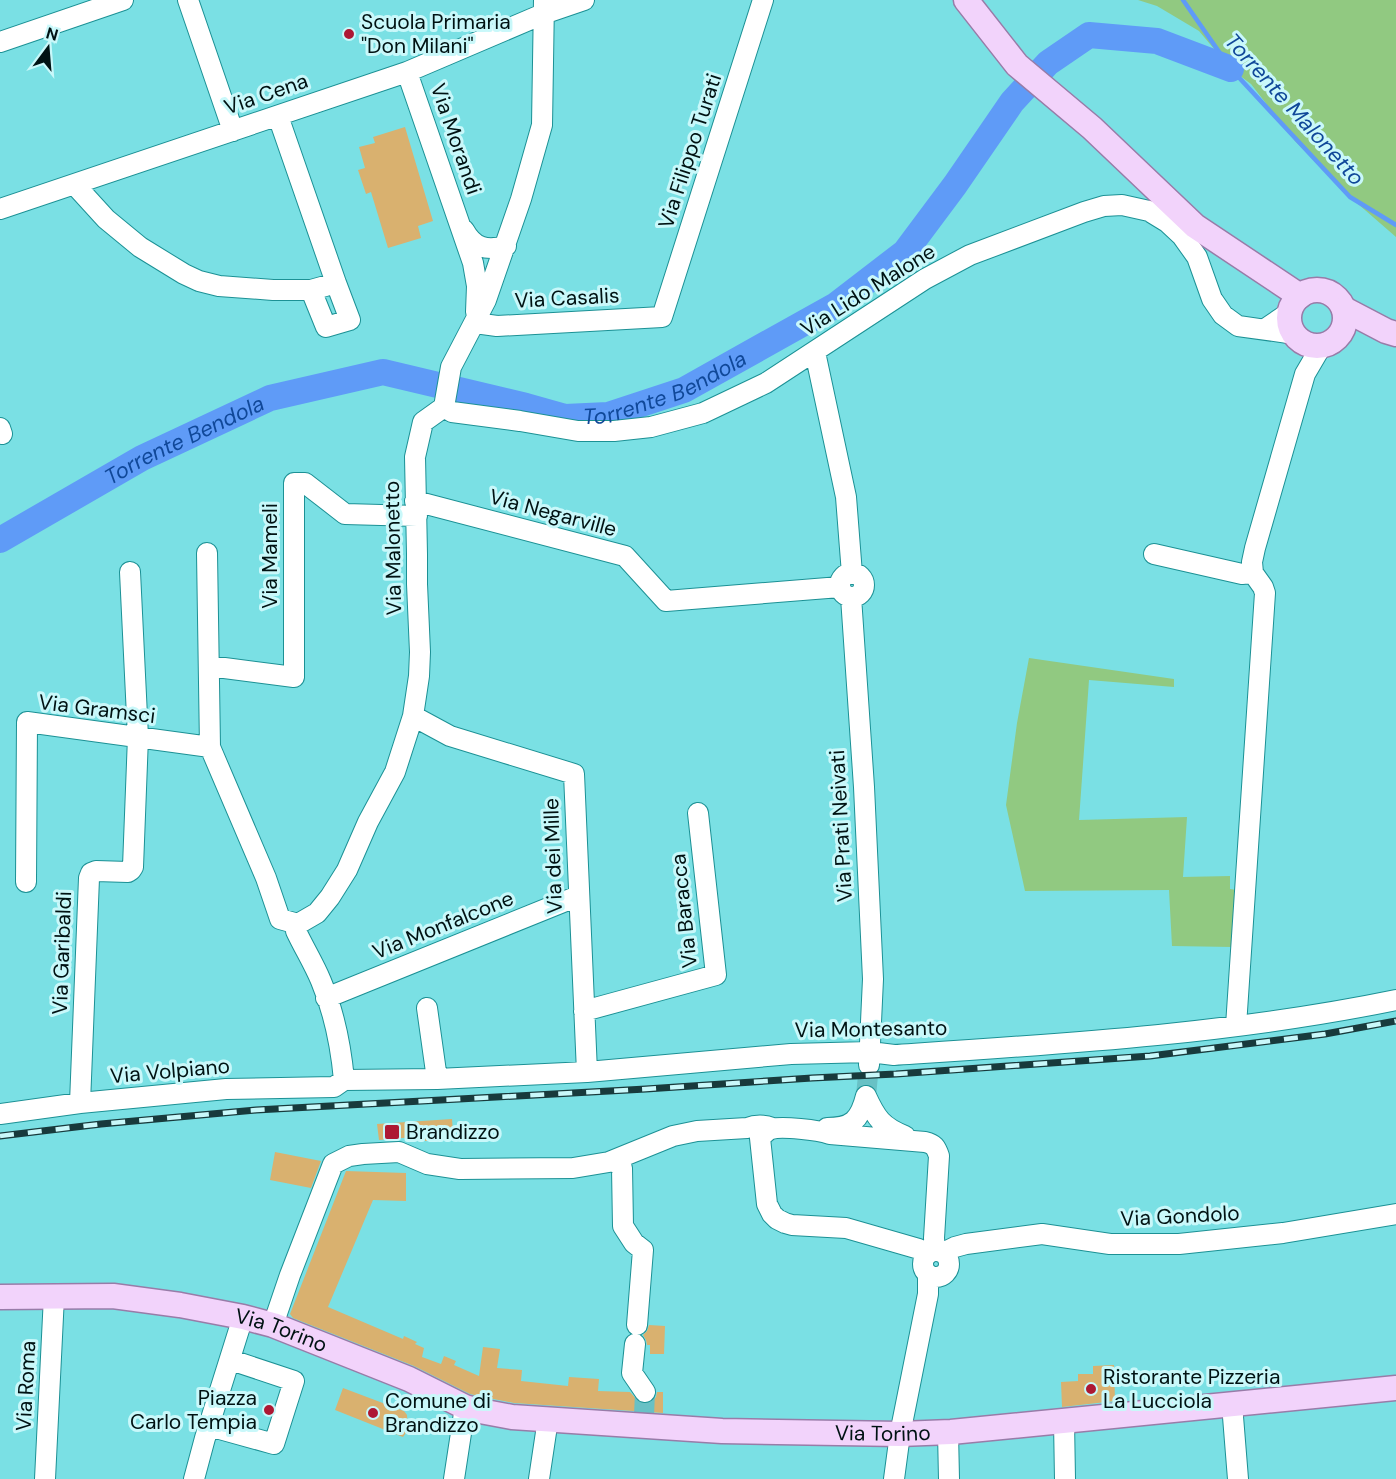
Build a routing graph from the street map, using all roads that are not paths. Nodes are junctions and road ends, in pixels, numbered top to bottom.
1 (123, 0) edge
2 (188, 0) edge
3 (584, 0) edge
4 (763, 0) edge
5 (966, 0) edge
6 (544, 7) edge
7 (0, 42) edge
8 (406, 72) junction
9 (278, 116) junction
10 (233, 131) junction
11 (75, 185) junction
12 (0, 209) edge
13 (459, 222) junction
14 (506, 246) junction
15 (336, 283) junction
16 (311, 290) junction
17 (1344, 309) junction
18 (662, 317) joint
19 (475, 323) junction
20 (1309, 327) junction
21 (1391, 332) edge
22 (815, 352) junction
23 (445, 403) junction
24 (416, 509) junction
25 (207, 553) dead end
26 (1154, 554) dead end
27 (130, 572) dead end
28 (1253, 573) junction
29 (848, 586) junction
30 (209, 666) junction
31 (413, 716) junction
32 (138, 737) junction
33 (210, 747) junction
34 (698, 813) dead end
35 (26, 882) dead end
36 (578, 896) junction
37 (298, 924) junction
38 (326, 998) junction
39 (1396, 1000) edge
40 (427, 1008) dead end
41 (584, 1011) junction
42 (1236, 1026) junction
43 (870, 1059) junction
44 (587, 1072) junction
45 (437, 1079) junction
46 (344, 1080) junction
47 (80, 1103) junction
48 (0, 1114) edge
49 (819, 1130) junction
50 (760, 1131) junction
51 (916, 1141) junction
52 (614, 1160) junction
53 (1396, 1214) edge
54 (937, 1262) junction
55 (54, 1296) junction
56 (0, 1297) edge
57 (243, 1317) junction
58 (273, 1325) junction
59 (231, 1360) junction
60 (1396, 1388) edge
61 (645, 1392) tunnel mouth
62 (1226, 1405) junction
63 (465, 1407) junction
64 (548, 1419) junction
65 (1064, 1421) junction
66 (209, 1426) junction
67 (948, 1432) junction
68 (900, 1434) junction
69 (1065, 1469) edge
70 (45, 1479) edge
71 (194, 1479) edge
72 (454, 1479) edge
73 (539, 1479) edge
74 (894, 1479) edge
75 (949, 1479) edge
76 (1226, 1479) edge
77 (1238, 1479) edge

1 - 7 street
2 - 10 street
3 - 6 street, Via Cena
4 - 18 street, Via Filippo Turati
5 - 20 main road
6 - 8 street, Via Cena
6 - 14 street
8 - 9 street, Via Cena
8 - 13 street, Via Morandi
9 - 10 street, Via Cena
9 - 15 street
10 - 11 street, Via Cena
11 - 12 street, Via Cena
11 - 16 street
13 - 14 street, Via Morandi
13 - 19 street, Via Morandi
14 - 19 street
15 - 16 street
15 - 16 street
17 - 20 main road
17 - 20 main road
17 - 21 main road
18 - 19 street, Via Casalis
19 - 23 street
20 - 21 main road
20 - 22 street, Via Lido Malone
20 - 28 street
22 - 23 street, Via Lido Malone
22 - 29 street, Via Prati Neivati
23 - 24 street, Via Malonetto
24 - 29 street, Via Negarville
24 - 30 street, Via Mameli
24 - 31 street, Via Malonetto
25 - 30 street
26 - 28 street
27 - 32 street
28 - 42 street
29 - 43 street, Via Prati Neivati
30 - 33 street
31 - 36 street, Via dei Mille
31 - 37 street, Via Malonetto
32 - 33 street, Via Gramsci
32 - 35 street, Via Gramsci
32 - 47 street, Via Garibaldi
33 - 37 street
34 - 41 street, Via Baracca
36 - 38 street, Via Monfalcone
36 - 41 street, Via dei Mille
37 - 38 street
38 - 46 street
39 - 42 street, Via Montesanto
40 - 45 street
41 - 44 street, Via dei Mille
42 - 43 street, Via Montesanto
43 - 44 street, Via Montesanto
44 - 45 street, Via Montesanto
45 - 46 street, Via Montesanto
46 - 47 street, Via Volpiano
47 - 48 street, Via Volpiano
49 - 50 street
49 - 51 street
49 - 51 street
50 - 52 street
50 - 54 street
51 - 54 street
52 - 58 street
52 - 61 street
53 - 54 street, Via Gondolo
54 - 68 street, Via Gondolo
55 - 56 main road, Via Torino
55 - 57 main road, Via Torino
55 - 70 street, Via Roma
57 - 58 main road, Via Torino
57 - 59 street
58 - 63 main road, Via Torino
59 - 66 street
59 - 66 street
60 - 62 main road, Via Torino
62 - 65 main road, Via Torino
62 - 76 street
62 - 77 street
63 - 64 main road, Via Torino
63 - 72 street
64 - 68 main road, Via Torino
64 - 73 street
65 - 67 main road, Via Torino
65 - 69 street
66 - 71 street
67 - 68 main road, Via Torino
67 - 75 street
68 - 74 street, Via Gondolo

